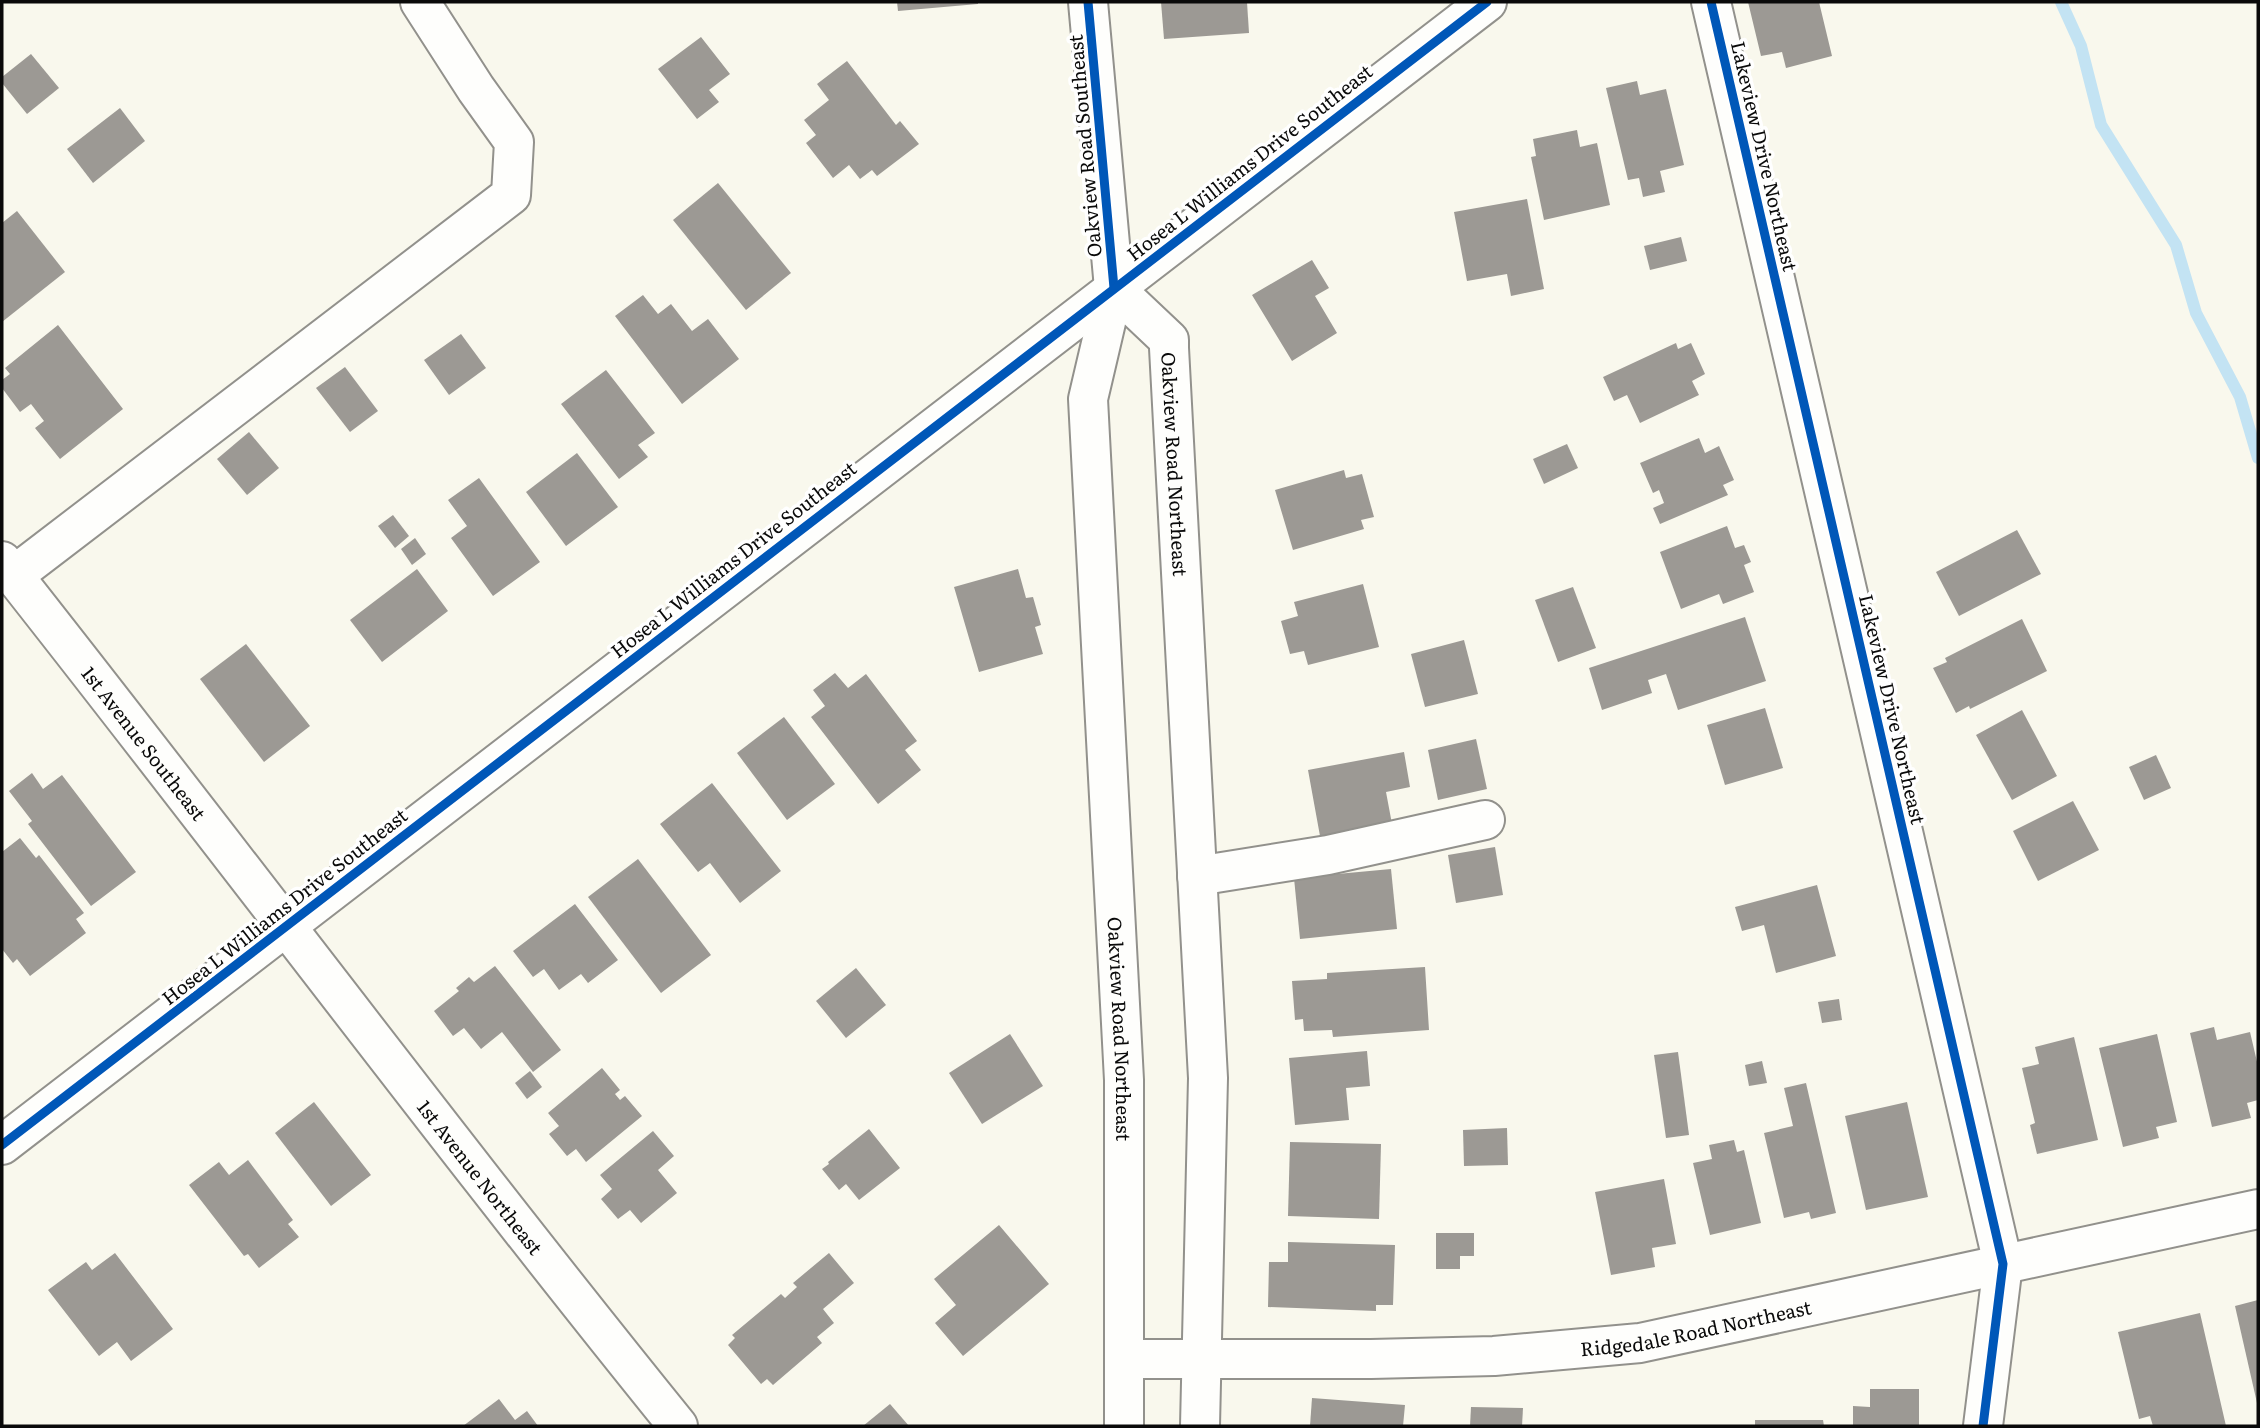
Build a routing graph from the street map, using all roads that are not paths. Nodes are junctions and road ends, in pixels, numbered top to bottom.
1 (420, 2) edge
2 (1088, 2) edge
3 (1487, 2) edge
4 (1712, 2) edge
5 (1114, 288) junction
6 (8, 568) edge
7 (1485, 820) dead end
8 (1197, 876) junction
9 (287, 925) junction
10 (2, 1146) edge
11 (2258, 1209) edge
12 (2003, 1264) junction
13 (1124, 1359) junction
14 (1202, 1359) junction
15 (678, 1426) edge
16 (1124, 1426) edge
17 (1200, 1426) edge
18 (1983, 1426) edge

1 - 6 street
2 - 5 street, Oakview Road Southeast
3 - 5 street, Hosea L Williams Drive Southeast
4 - 12 street, Lakeview Drive Northeast
5 - 8 street, Oakview Road Northeast
5 - 9 street, Hosea L Williams Drive Southeast
5 - 13 street, Oakview Road Northeast
6 - 9 street, 1st Avenue Southeast
7 - 8 street
8 - 14 street, Oakview Road Northeast
9 - 10 street, Hosea L Williams Drive Southeast
9 - 15 street, 1st Avenue Northeast
11 - 12 street, Ridgedale Road Northeast
12 - 14 street, Ridgedale Road Northeast
12 - 18 street, Lakeview Drive Northeast
13 - 14 street, Ridgedale Road Northeast
13 - 16 street, Oakview Road Northeast
14 - 17 street, Oakview Road Northeast

